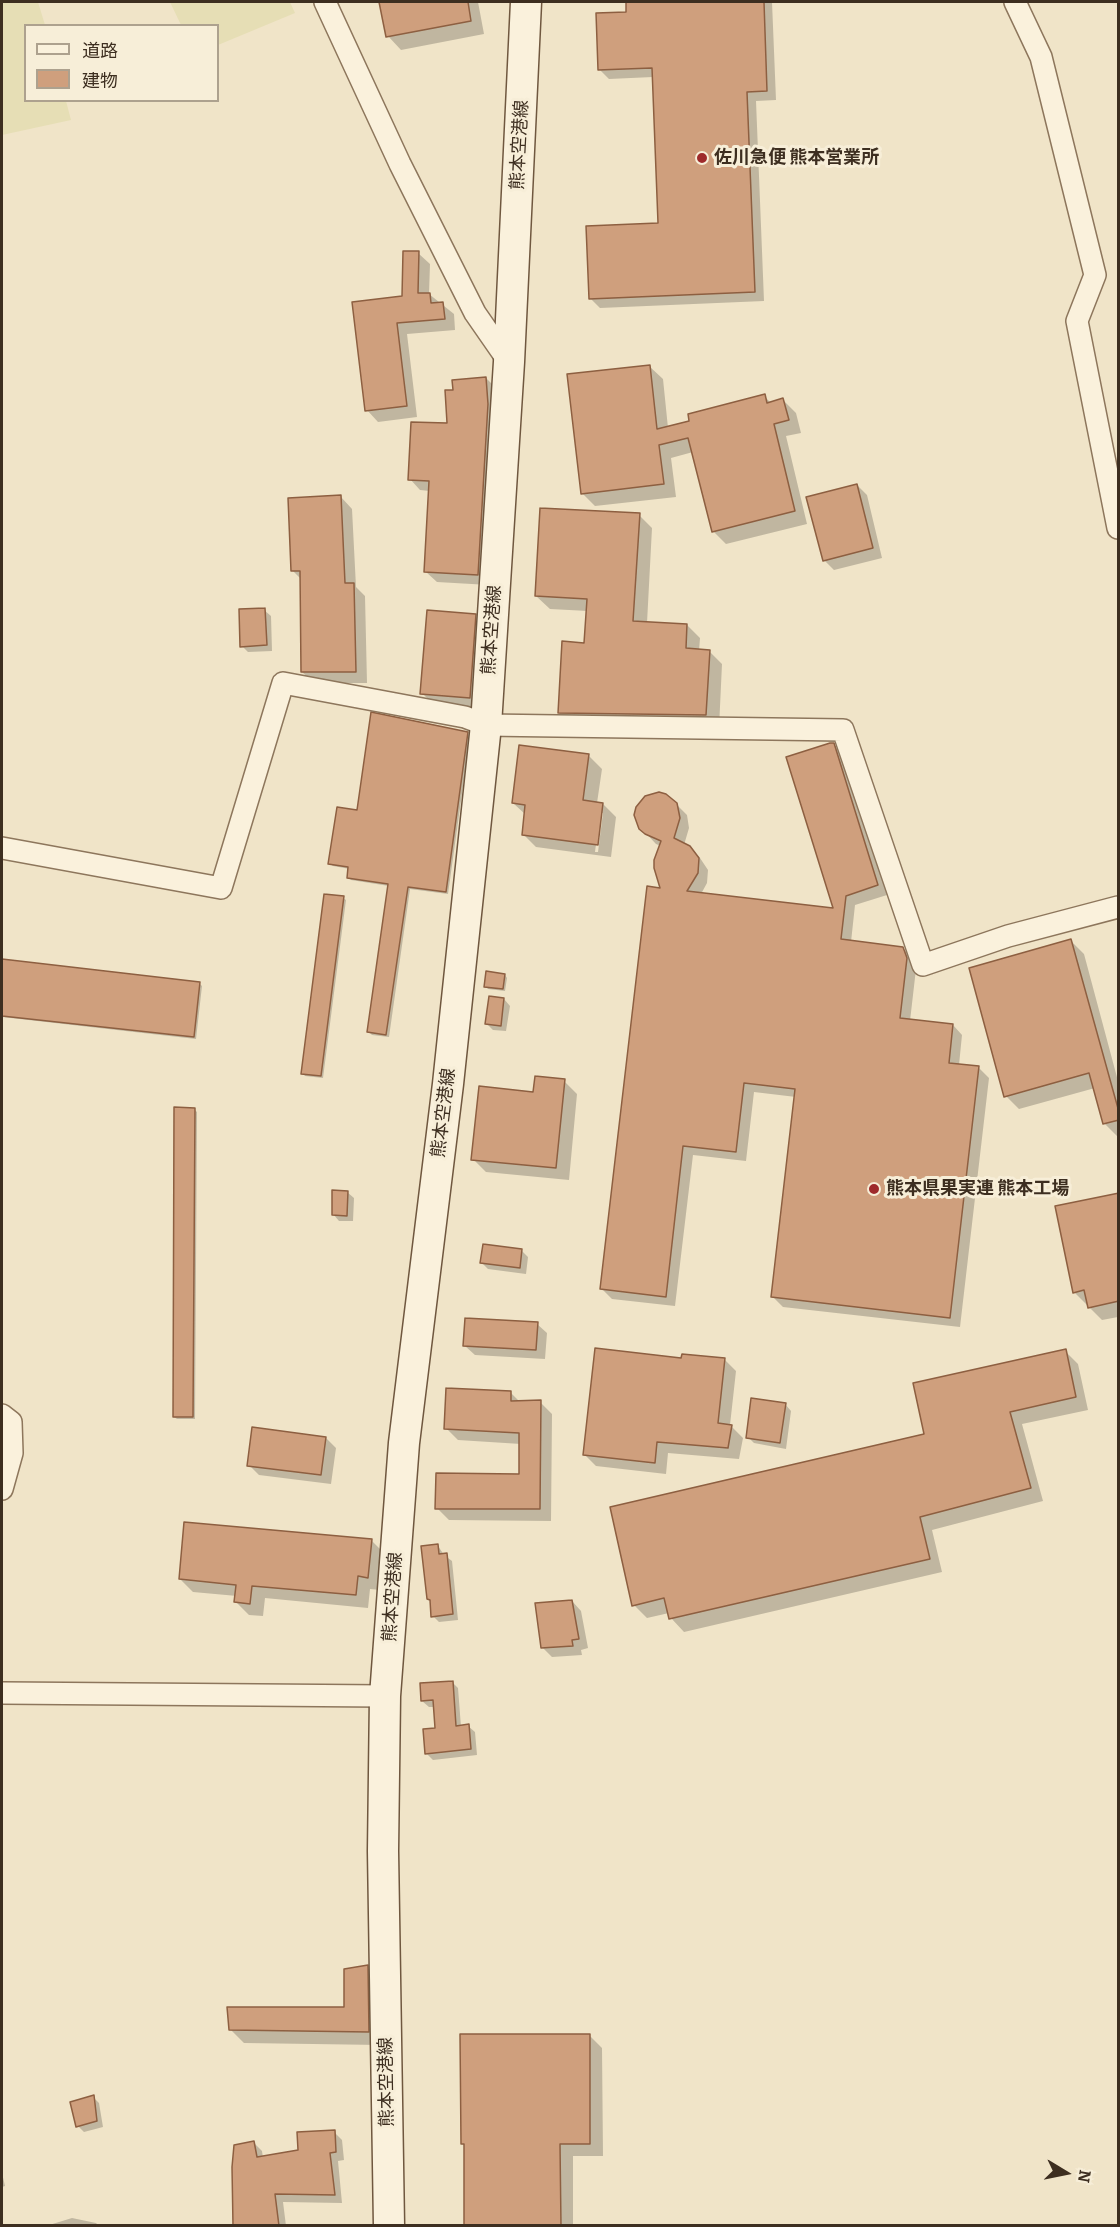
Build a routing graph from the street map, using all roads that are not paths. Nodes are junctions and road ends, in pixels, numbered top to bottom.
1 (325, 2) edge
2 (526, 2) edge
3 (1015, 2) edge
4 (509, 362) junction
5 (1119, 528) edge
6 (486, 725) junction
7 (2, 848) edge
8 (1119, 907) edge
9 (2, 1415) edge
10 (2, 1489) edge
11 (2, 1693) edge
12 (385, 1696) junction
13 (389, 2226) edge

1 - 4 street
2 - 4 main road, 熊本空港線
3 - 5 street
4 - 6 main road, 熊本空港線
6 - 7 street
6 - 8 street
6 - 12 main road, 熊本空港線
9 - 10 street
11 - 12 street
12 - 13 main road, 熊本空港線

